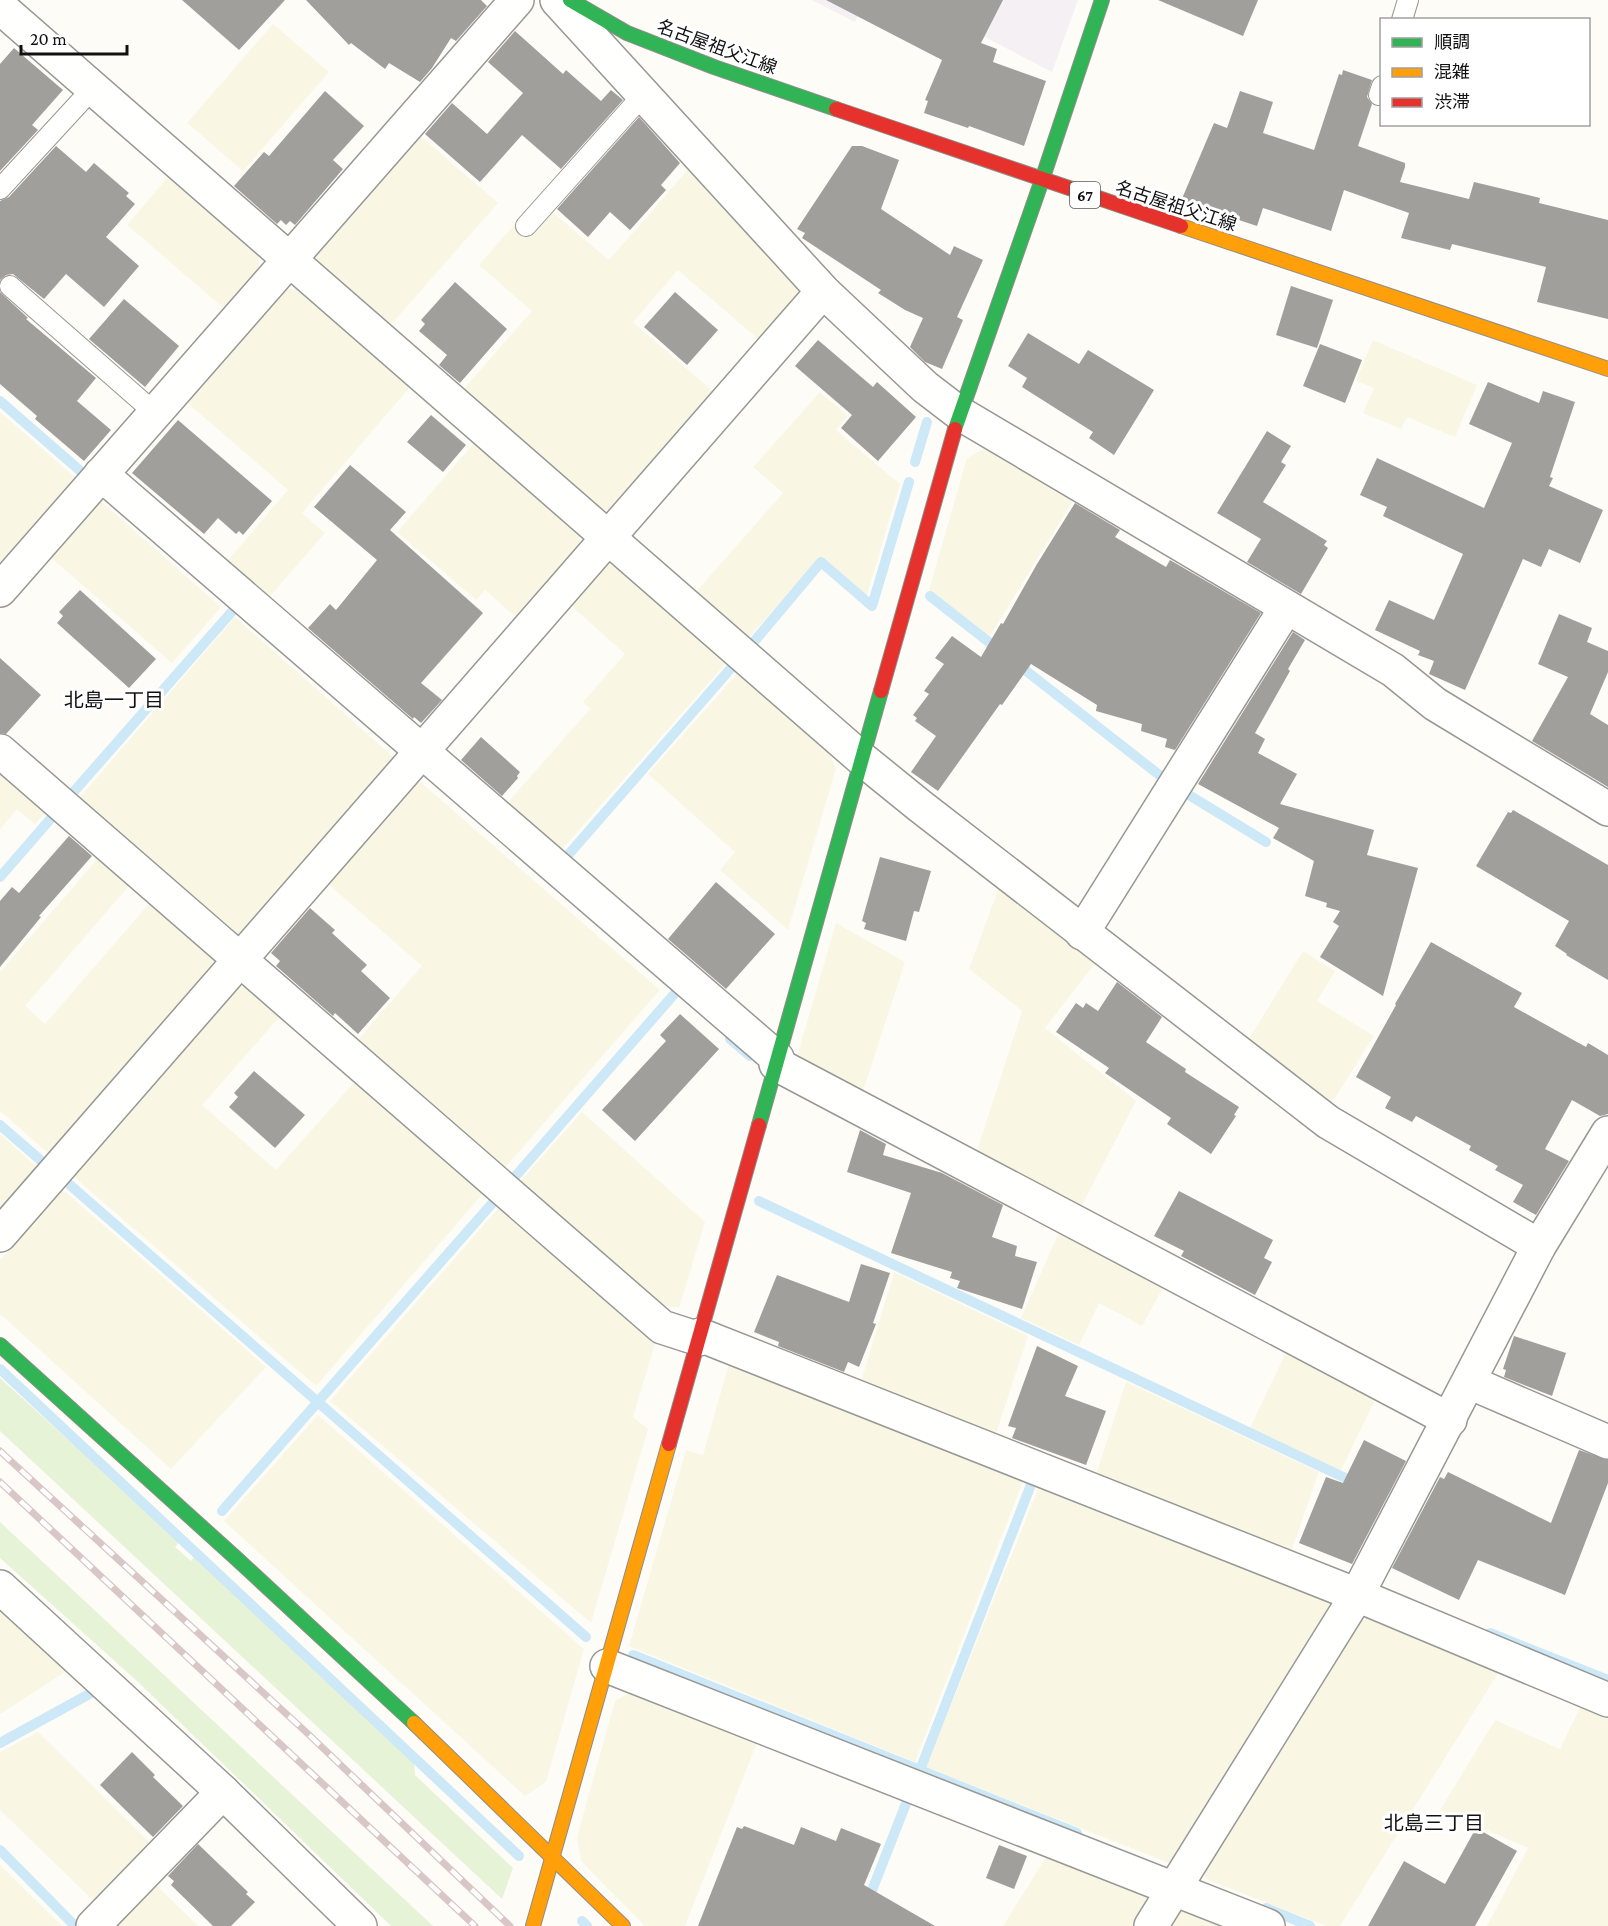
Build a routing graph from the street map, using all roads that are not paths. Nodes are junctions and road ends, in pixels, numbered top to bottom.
1 (517, 0) edge
2 (557, 0) edge
3 (570, 0) edge
4 (1102, 0) edge
5 (1408, 0) edge
6 (0, 7) edge
7 (1403, 18) edge
8 (93, 88) junction
9 (643, 95) junction
10 (1042, 180) junction
11 (0, 189) edge
12 (526, 225) dead end
13 (289, 259) junction
14 (9, 286) dead end
15 (823, 291) junction
16 (1608, 369) edge
17 (155, 413) junction
18 (959, 413) junction
19 (101, 474) junction
20 (608, 537) junction
21 (0, 590) edge
22 (1286, 608) junction
23 (0, 751) edge
24 (422, 751) junction
25 (862, 759) junction
26 (1608, 809) edge
27 (1082, 933) junction
28 (240, 960) junction
29 (776, 1061) junction
30 (1606, 1142) edge
31 (0, 1235) edge
32 (1539, 1246) junction
33 (699, 1337) junction
34 (0, 1345) edge
35 (1469, 1382) junction
36 (1450, 1420) junction
37 (1608, 1442) edge
38 (0, 1587) edge
39 (1357, 1595) junction
40 (607, 1666) junction
41 (1608, 1700) edge
42 (223, 1792) junction
43 (554, 1856) junction
44 (1174, 1889) junction
45 (93, 1926) edge
46 (360, 1926) edge
47 (533, 1926) edge
48 (623, 1926) edge
49 (1151, 1926) edge
50 (1268, 1926) edge

1 - 13 street
2 - 9 street
3 - 10 street, 名古屋祖父江線 / 67
4 - 10 street
5 - 7 lane
6 - 8 street
8 - 11 lane
8 - 13 street
9 - 12 lane
9 - 15 street
10 - 16 street, 名古屋祖父江線 / 67
10 - 18 street
13 - 17 street
13 - 20 street
14 - 17 lane
15 - 18 street
15 - 20 street
17 - 19 street
18 - 22 street
18 - 25 street
19 - 21 street
19 - 24 street
20 - 24 street
20 - 25 street
22 - 26 street
22 - 27 street
23 - 28 street
24 - 28 street
24 - 29 street
25 - 27 street
25 - 29 street
27 - 32 street
28 - 31 street
28 - 33 street
29 - 33 street
29 - 36 street
30 - 32 street
32 - 35 street
33 - 39 street
33 - 40 street
34 - 43 street
35 - 36 street
35 - 37 street
36 - 39 street
38 - 42 street
39 - 41 street
39 - 44 street
40 - 43 street
40 - 44 street
42 - 45 street
42 - 46 street
43 - 47 street
43 - 48 street
44 - 49 street
44 - 50 street

